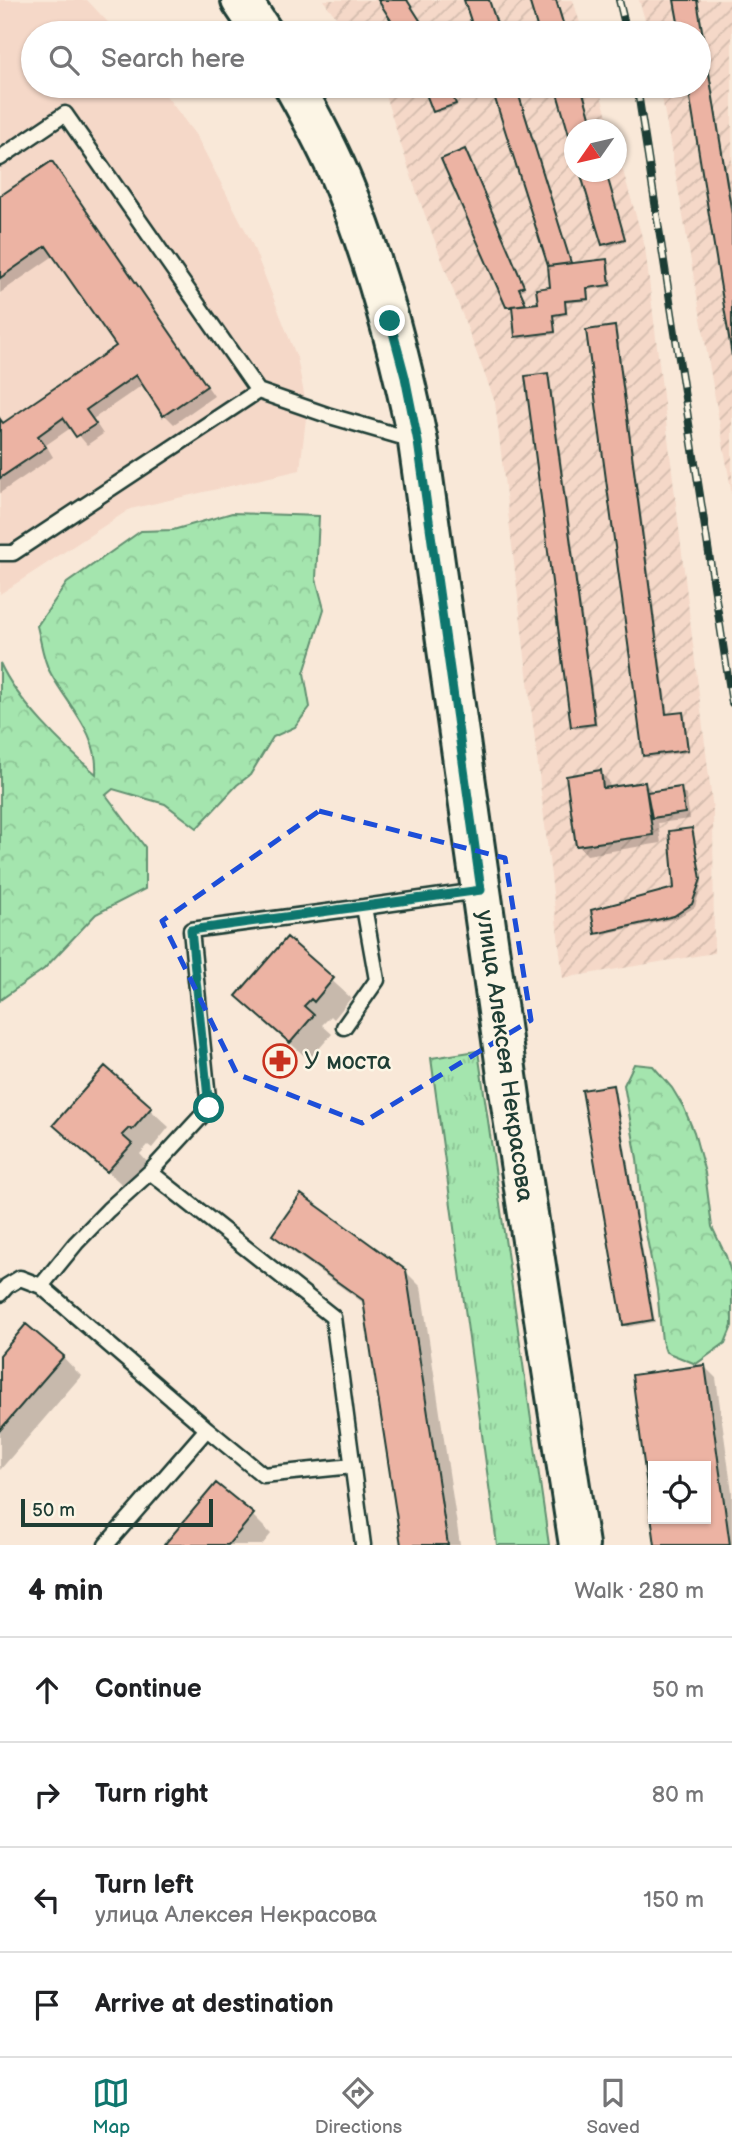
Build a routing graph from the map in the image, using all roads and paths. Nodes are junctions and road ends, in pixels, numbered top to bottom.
1 (241, 0) edge
2 (255, 21) edge
3 (301, 98) edge
4 (0, 158) edge
5 (258, 391) junction
6 (418, 442) junction
7 (0, 553) edge
8 (481, 890) junction
9 (363, 907) junction
10 (344, 1027) dead end
11 (150, 1172) junction
12 (41, 1286) junction
13 (0, 1294) edge
14 (207, 1429) junction
15 (353, 1466) junction
16 (106, 1545) edge
17 (363, 1545) edge
18 (579, 1545) edge

1 - 2 street
3 - 6 street, улица Алексея Некрасова
4 - 5 lane
5 - 6 lane
5 - 7 lane
6 - 8 street, улица Алексея Некрасова
8 - 9 lane
8 - 18 street, улица Алексея Некрасова
9 - 10 lane
9 - 11 lane
11 - 12 lane
11 - 15 lane
12 - 13 lane
12 - 14 lane
14 - 15 lane
14 - 16 lane
15 - 17 lane

